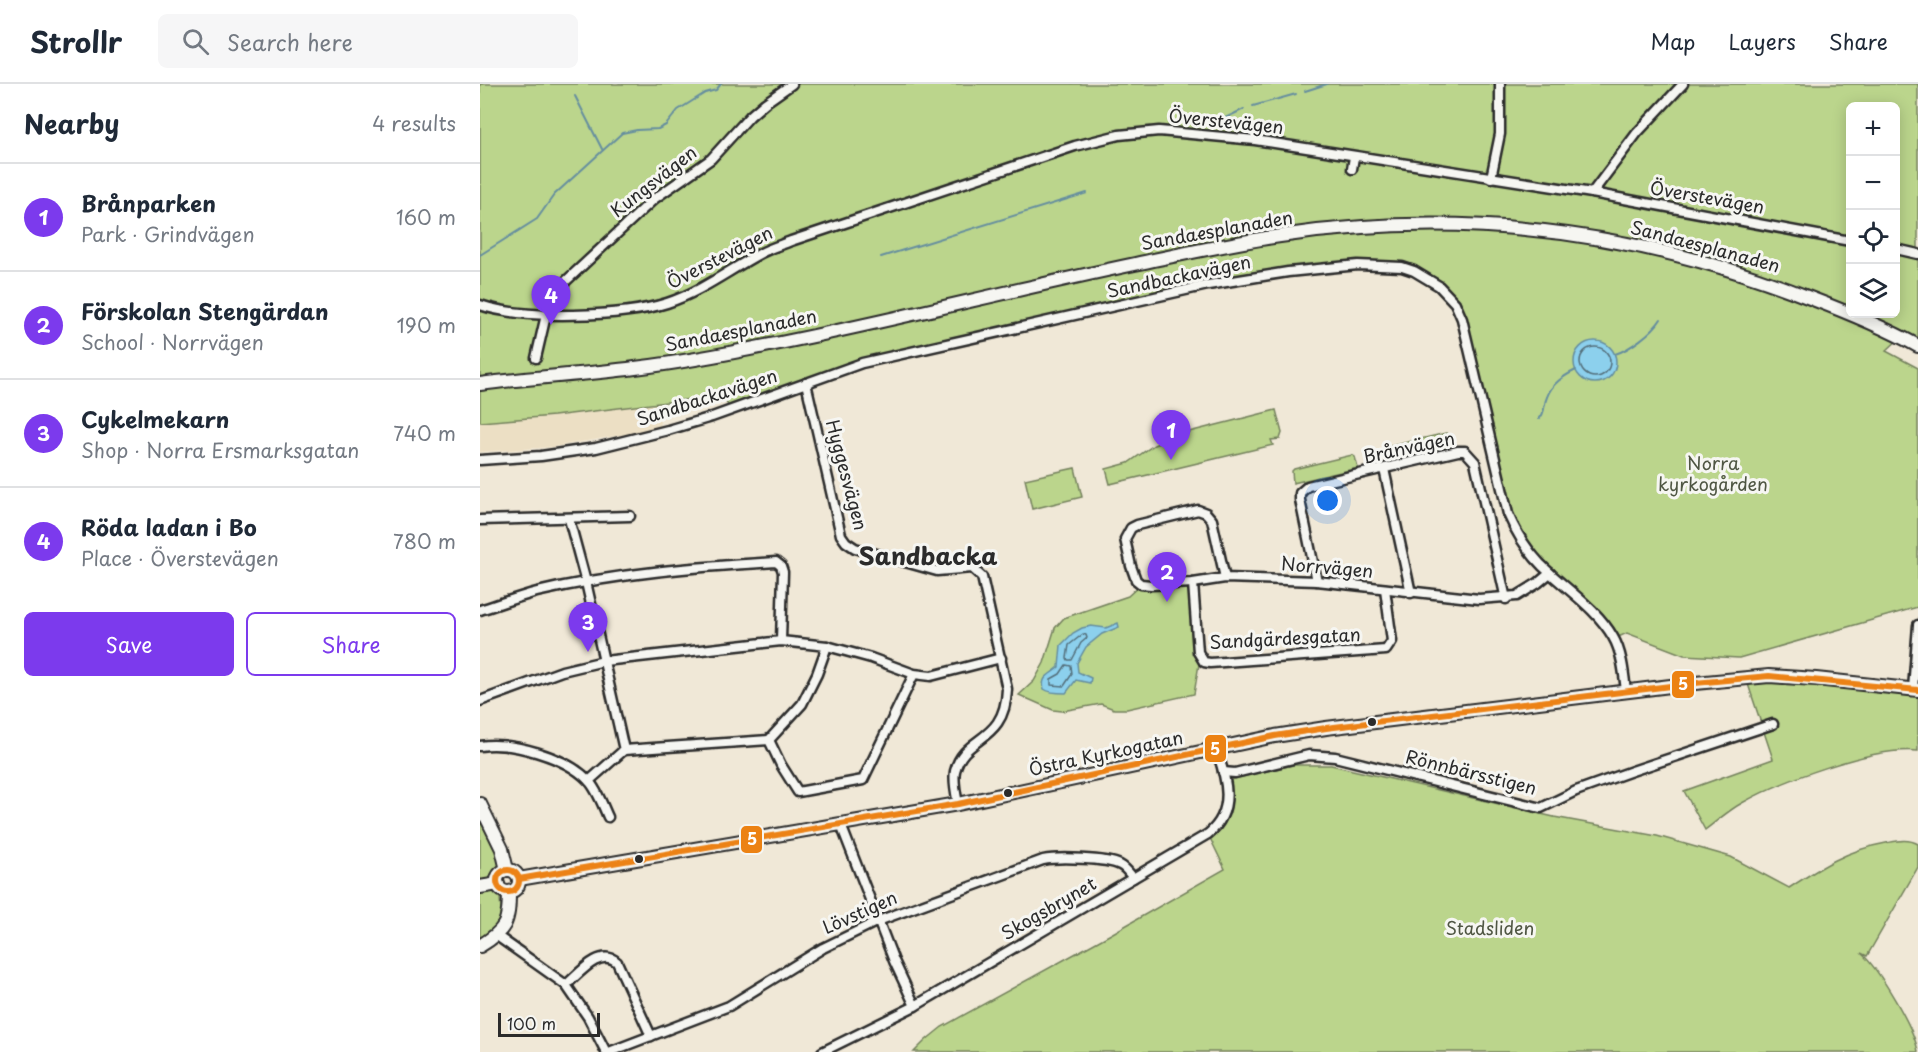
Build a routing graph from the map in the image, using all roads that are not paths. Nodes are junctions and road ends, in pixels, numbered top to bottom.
1 (792, 84) edge
2 (1500, 84) edge
3 (1683, 84) edge
4 (1354, 157) junction
5 (1352, 169) dead end
6 (1491, 178) junction
7 (1592, 193) junction
8 (1846, 240) edge
9 (1900, 250) edge
10 (1918, 254) edge
11 (480, 306) edge
12 (546, 315) junction
13 (1918, 346) edge
14 (536, 358) dead end
15 (480, 378) edge
16 (513, 380) junction
17 (806, 383) junction
18 (480, 384) edge
19 (480, 460) edge
20 (1383, 469) junction
21 (630, 516) dead end
22 (569, 519) junction
23 (480, 520) edge
24 (1550, 573) junction
25 (1225, 578) junction
26 (1317, 581) junction
27 (586, 582) junction
28 (1193, 583) junction
29 (1385, 590) junction
30 (1411, 593) junction
31 (1506, 598) junction
32 (480, 610) edge
33 (1918, 625) edge
34 (781, 641) junction
35 (827, 646) junction
36 (1000, 658) junction
37 (604, 661) junction
38 (914, 674) junction
39 (1916, 689) edge
40 (1626, 691) junction
41 (480, 701) edge
42 (1773, 724) dead end
43 (770, 740) junction
44 (480, 746) edge
45 (1216, 749) junction
46 (624, 750) junction
47 (1223, 772) junction
48 (589, 781) junction
49 (480, 804) edge
50 (957, 804) junction
51 (608, 817) dead end
52 (841, 825) junction
53 (507, 870) junction
54 (1133, 878) junction
55 (519, 879) junction
56 (498, 884) junction
57 (480, 887) edge
58 (509, 892) junction
59 (878, 921) junction
60 (497, 936) junction
61 (480, 946) edge
62 (566, 984) junction
63 (915, 1006) junction
64 (651, 1036) junction
65 (607, 1052) edge
66 (822, 1052) edge

1 - 12 street, Kungsvägen
2 - 6 street
3 - 7 street
4 - 5 street
4 - 6 street, Överstevägen
4 - 12 street, Överstevägen
6 - 7 street, Överstevägen
7 - 8 street, Överstevägen
9 - 10 street
11 - 12 street, Överstevägen
12 - 14 street, Kungsvägen
13 - 16 street, Sandaesplanaden
15 - 16 street, Sandaesplanaden
16 - 18 street, Sandaesplanaden
17 - 19 street, Sandbackavägen
17 - 24 street, Sandbackavägen
17 - 36 street, Hyggesvägen
20 - 26 street, Brånvägen
20 - 30 street
20 - 31 street, Brånvägen
21 - 22 street
22 - 23 street
22 - 27 street
24 - 31 street, Norrvägen
24 - 40 street, Sandbackavägen
25 - 26 street, Norrvägen
25 - 28 street, Norrvägen
25 - 28 street, Norrvägen
26 - 29 street, Norrvägen
27 - 32 street
27 - 34 street
27 - 37 street
28 - 29 street, Sandgärdesgatan
29 - 30 street, Norrvägen
30 - 31 street, Norrvägen
33 - 39 street
34 - 35 street
34 - 37 street
35 - 38 street
35 - 43 street
36 - 38 street
36 - 50 street, Hyggesvägen
37 - 41 street
37 - 46 street
38 - 43 street
39 - 40 street, Östra Kyrkogatan
40 - 45 street, Östra Kyrkogatan
42 - 47 street, Rönnbärsstigen
43 - 46 street
44 - 48 street
45 - 47 street, Skogsbrynet
45 - 50 street, Östra Kyrkogatan
46 - 48 street
47 - 54 street, Skogsbrynet
48 - 51 street
49 - 53 street
50 - 52 street, Östra Kyrkogatan
52 - 55 street, Östra Kyrkogatan
52 - 59 street
53 - 55 street
53 - 56 street
54 - 59 street, Lövstigen
54 - 63 street, Skogsbrynet
55 - 58 street
56 - 57 street
56 - 58 street
58 - 60 street
59 - 63 street
59 - 64 street, Lövstigen
60 - 61 street
60 - 62 street
62 - 64 street
62 - 65 street
63 - 66 street, Skogsbrynet
64 - 65 street, Lövstigen

